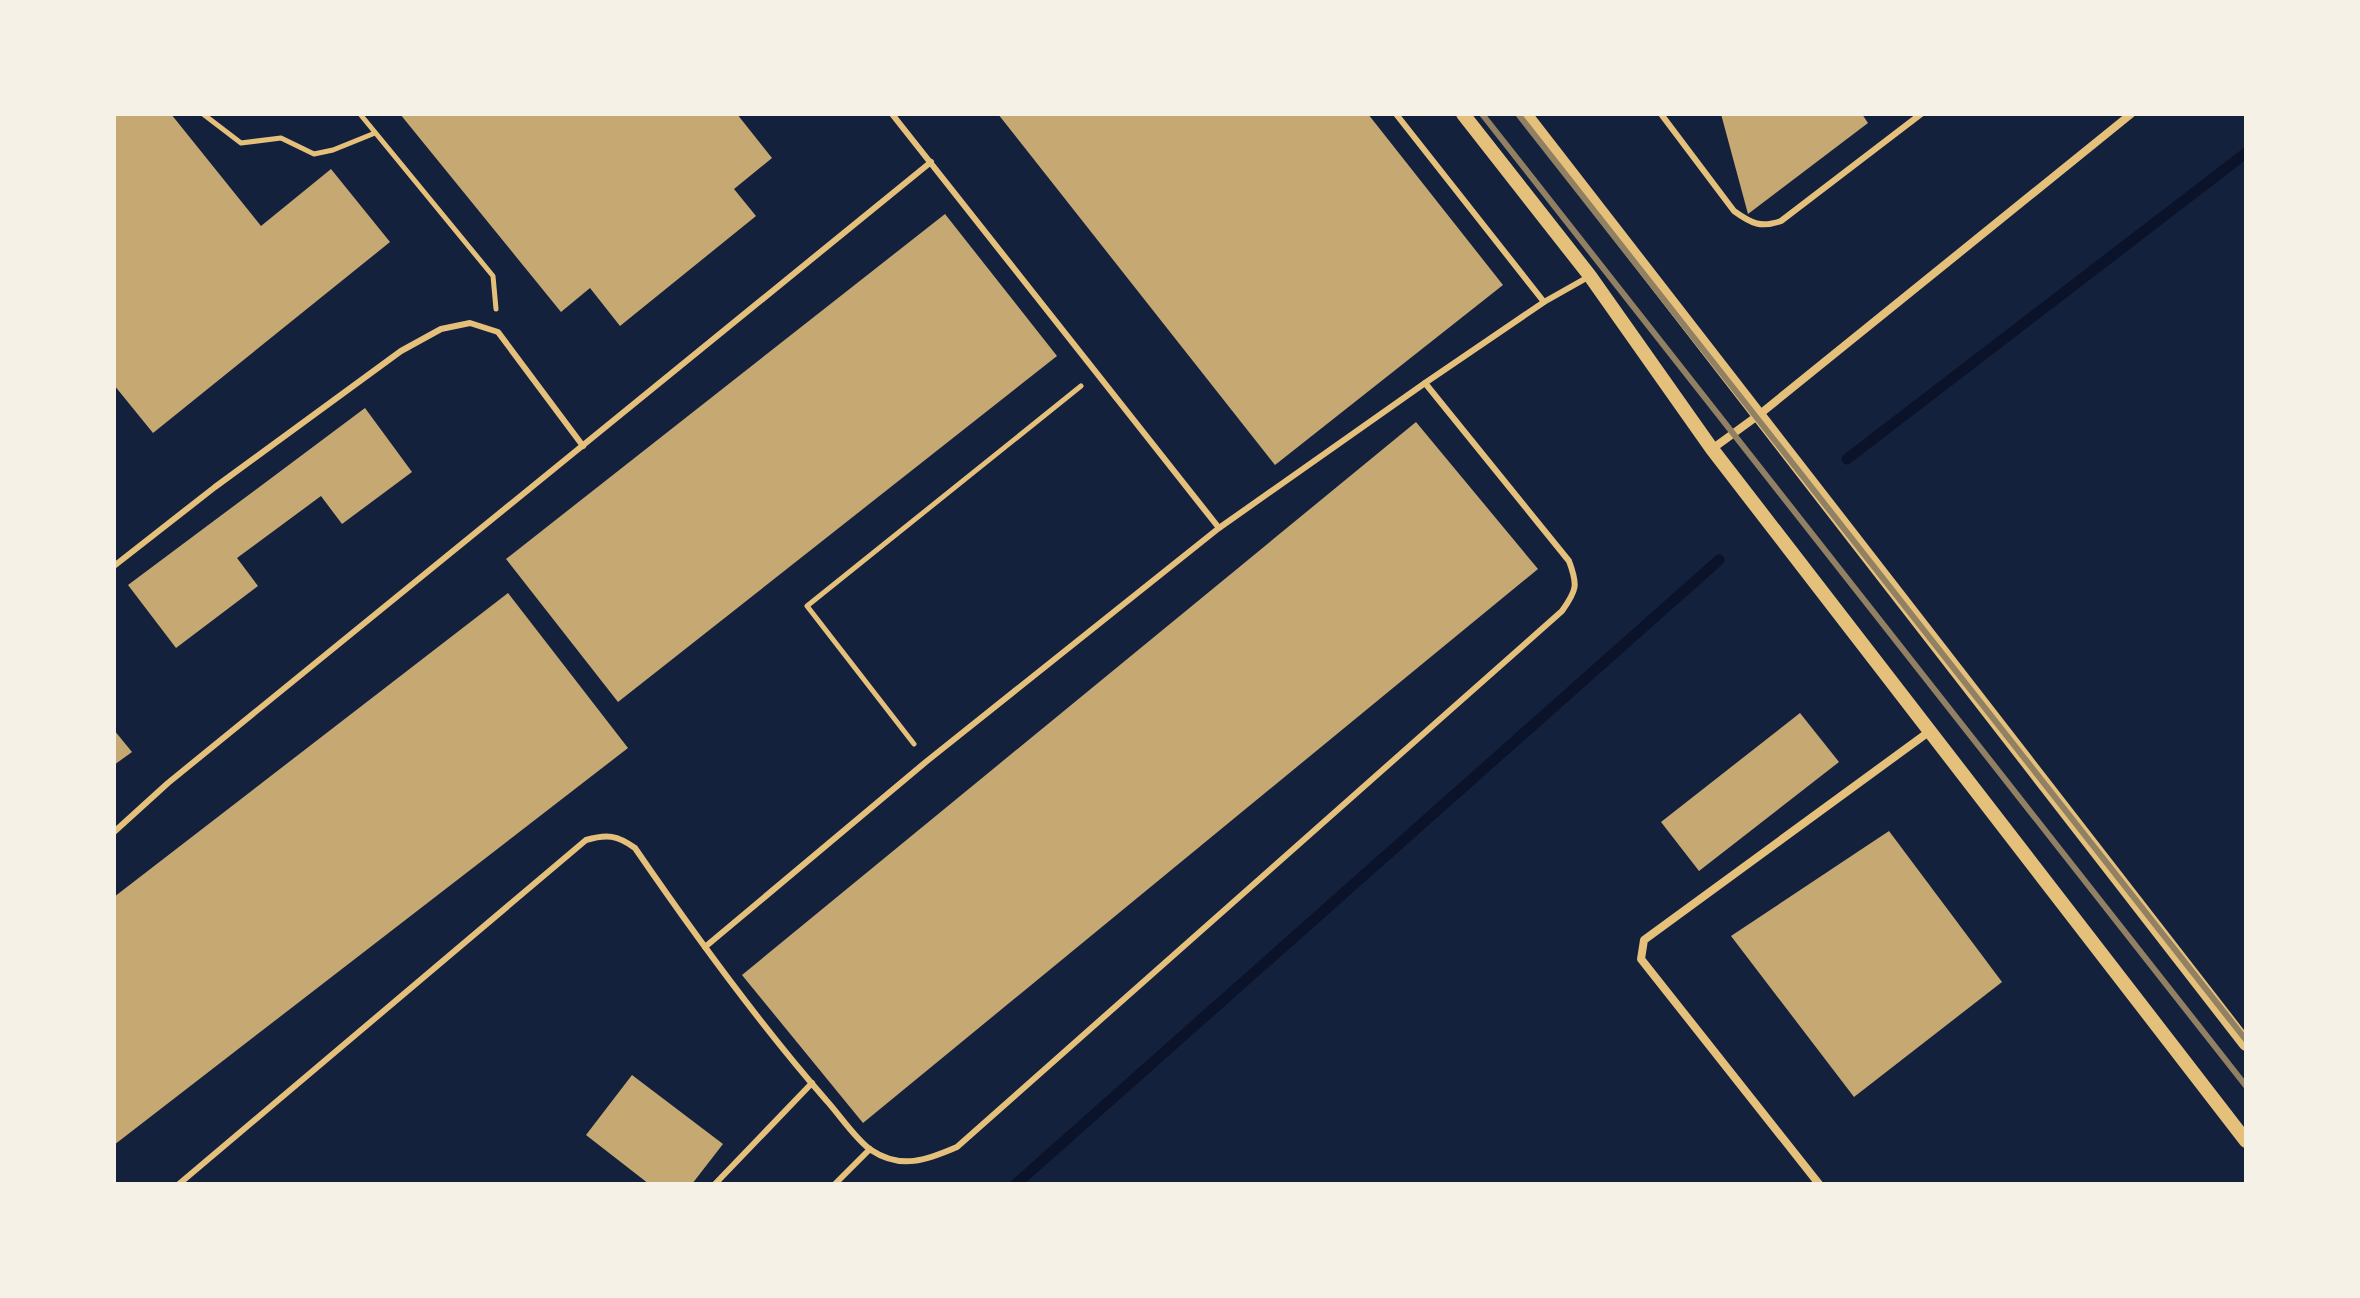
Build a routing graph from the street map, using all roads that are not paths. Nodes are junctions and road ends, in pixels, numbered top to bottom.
1 (892, 114) edge
2 (1396, 114) edge
3 (1463, 114) edge
4 (1525, 114) edge
5 (1661, 114) edge
6 (1921, 114) edge
7 (2131, 114) edge
8 (931, 162) junction
9 (1590, 276) junction
10 (1544, 302) junction
11 (1425, 383) junction
12 (1760, 414) junction
13 (583, 446) junction
14 (1712, 449) junction
15 (1219, 528) junction
16 (114, 566) edge
17 (1930, 731) junction
18 (114, 832) edge
19 (705, 947) junction
20 (2246, 1044) edge
21 (812, 1083) junction
22 (2246, 1141) edge
23 (870, 1149) junction
24 (179, 1184) edge
25 (715, 1184) edge
26 (835, 1184) edge
27 (1819, 1184) edge

1 - 8 lane
2 - 10 lane
3 - 9 street
4 - 12 street
5 - 6 lane
7 - 12 street
8 - 13 lane
8 - 15 lane
9 - 10 lane
9 - 14 street
10 - 11 lane
11 - 15 lane
11 - 23 lane
12 - 14 street
12 - 20 street
13 - 16 lane
13 - 18 lane
14 - 17 street
15 - 19 lane
17 - 22 street
17 - 27 street
19 - 21 lane
19 - 24 lane
21 - 23 lane
21 - 25 lane
23 - 26 lane

